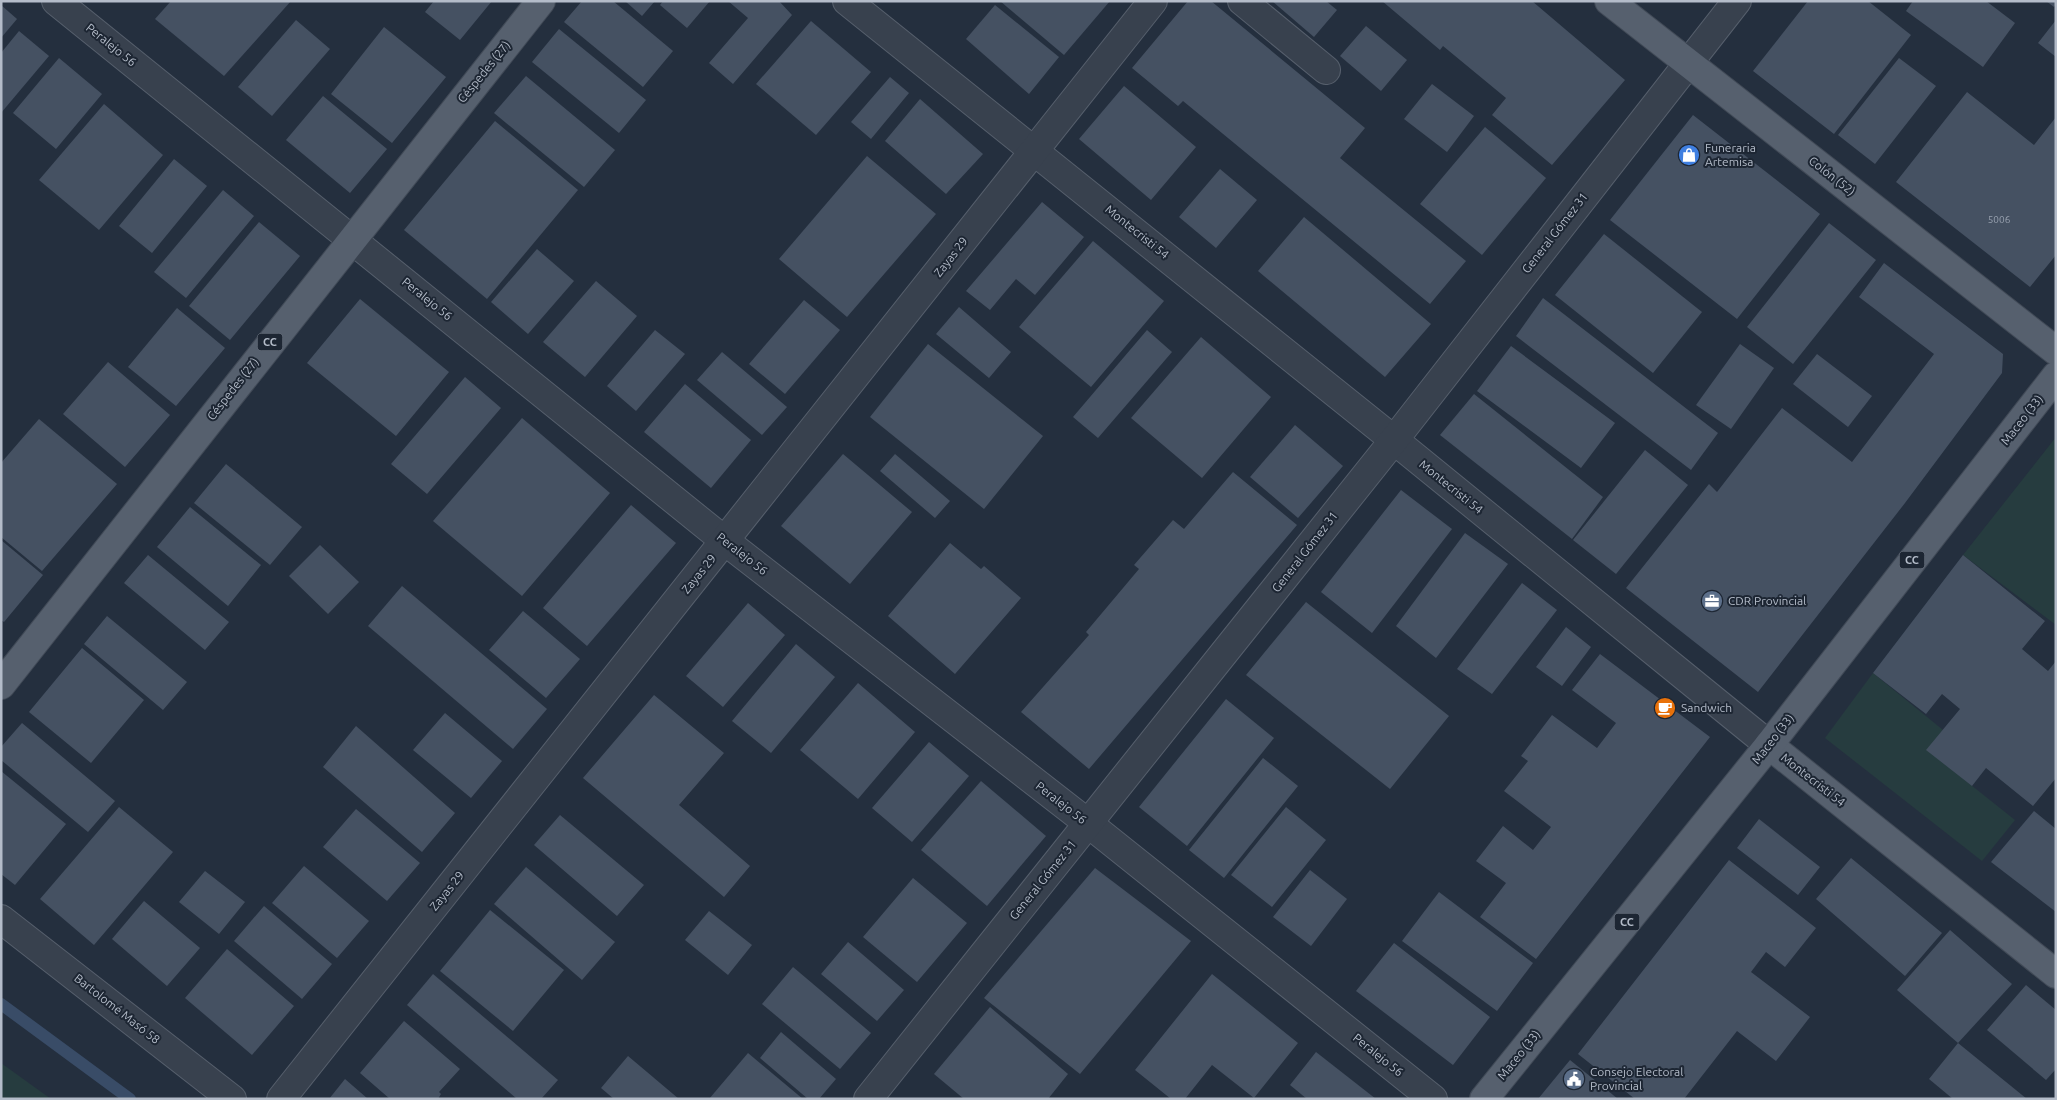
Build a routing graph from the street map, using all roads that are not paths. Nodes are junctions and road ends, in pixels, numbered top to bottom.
1 (56, 1) edge
2 (541, 1) edge
3 (847, 1) edge
4 (1153, 1) edge
5 (1242, 1) edge
6 (1609, 1) edge
7 (1737, 1) edge
8 (1688, 62) junction
9 (1326, 70) dead end
10 (1034, 152) junction
11 (352, 238) junction
12 (2056, 351) edge
13 (2056, 376) edge
14 (1394, 440) junction
15 (725, 541) junction
16 (1, 685) edge
17 (1769, 745) junction
18 (1089, 824) junction
19 (1, 919) edge
20 (2056, 974) edge
21 (232, 1099) edge
22 (281, 1099) edge
23 (868, 1099) edge
24 (1433, 1099) edge
25 (1484, 1099) edge

1 - 11 street, Peralejo 56
2 - 11 main road, Céspedes (27) / CC
3 - 10 street, Montecristi 54
4 - 10 street, Zayas 29
5 - 9 street
6 - 8 main road, Colón (52)
7 - 8 street, General Gómez 31
8 - 12 main road, Colón (52)
8 - 14 street, General Gómez 31
10 - 14 street, Montecristi 54
10 - 15 street, Zayas 29
11 - 15 street, Peralejo 56
11 - 16 main road, Céspedes (27) / CC
13 - 17 main road, Maceo (33) / CC
14 - 17 street, Montecristi 54
14 - 18 street, General Gómez 31
15 - 18 street, Peralejo 56
15 - 22 street, Zayas 29
17 - 20 main road, Montecristi 54
17 - 25 main road, Maceo (33) / CC
18 - 23 street, General Gómez 31
18 - 24 street, Peralejo 56
19 - 21 street, Bartolomé Masó 58

